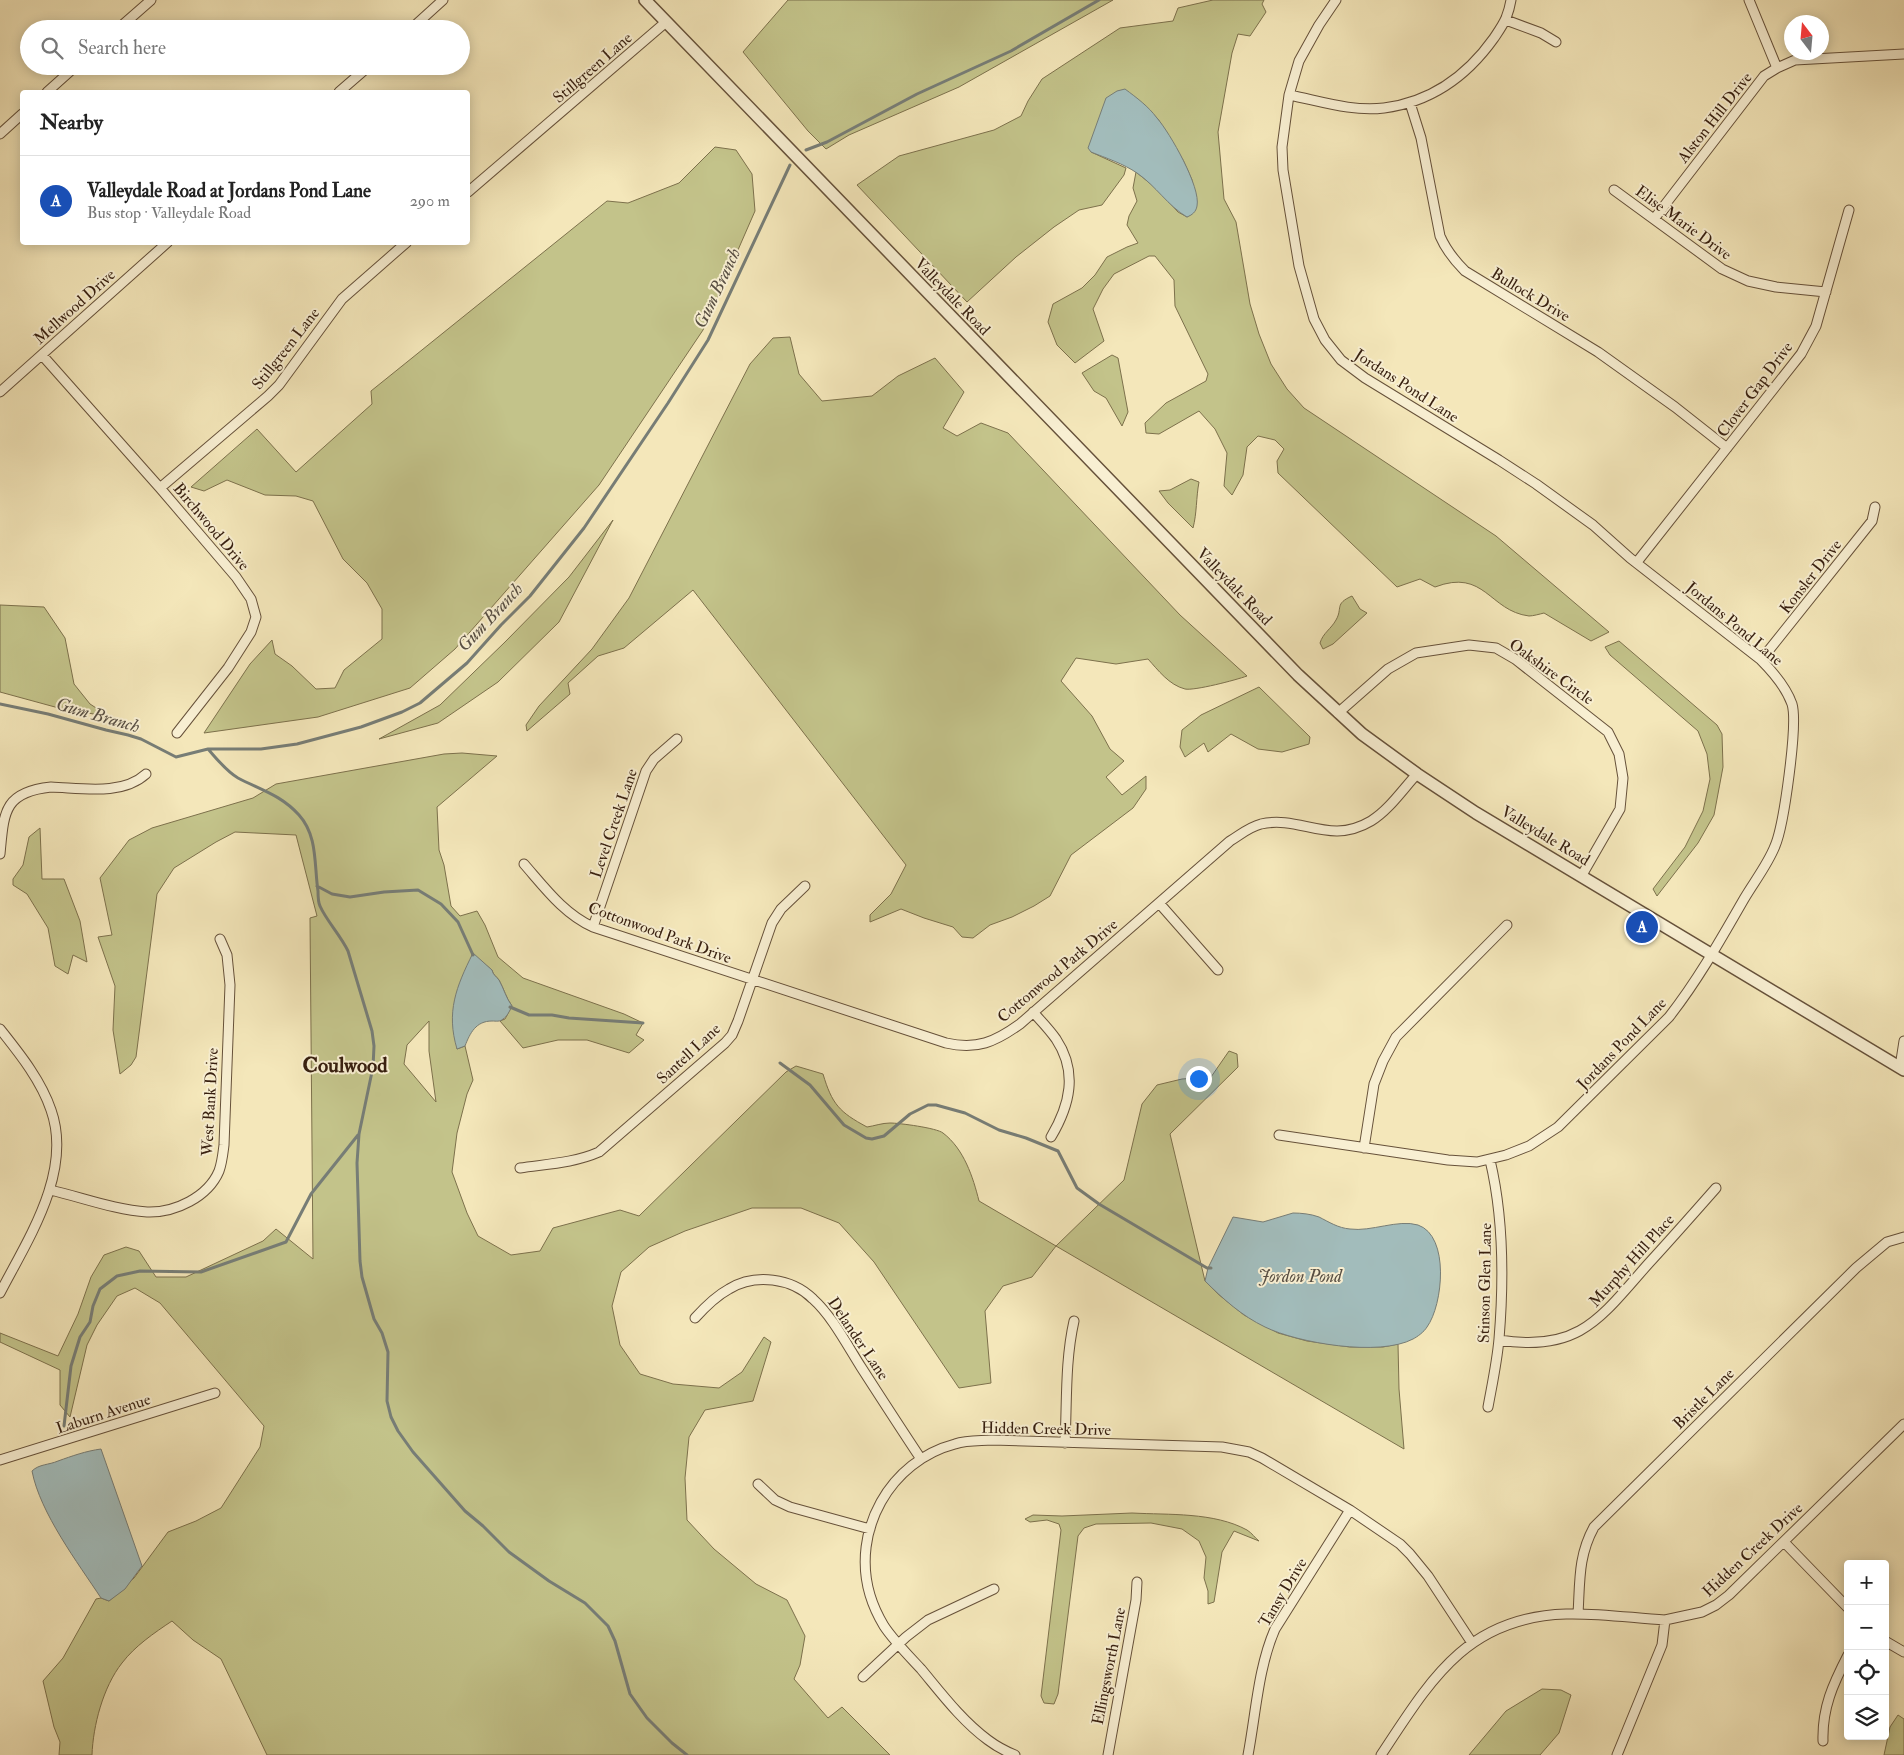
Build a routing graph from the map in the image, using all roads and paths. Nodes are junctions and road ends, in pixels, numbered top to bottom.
1 (151, 0) edge
2 (443, 0) edge
3 (644, 0) edge
4 (1336, 0) edge
5 (1511, 0) edge
6 (1749, 0) edge
7 (128, 20) edge
8 (421, 20) edge
9 (1506, 20) junction
10 (666, 22) junction
11 (1556, 42) dead end
12 (1904, 54) edge
13 (1777, 68) junction
14 (66, 75) edge
15 (359, 75) edge
16 (49, 90) edge
17 (341, 90) edge
18 (1289, 95) junction
19 (1410, 103) junction
20 (20, 116) edge
21 (0, 134) edge
22 (470, 190) edge
23 (1614, 190) dead end
24 (1849, 210) dead end
25 (1654, 219) junction
26 (165, 245) edge
27 (405, 245) edge
28 (1826, 292) junction
29 (42, 355) junction
30 (0, 392) edge
31 (1728, 448) junction
32 (160, 488) junction
33 (1875, 507) dead end
34 (1637, 562) junction
35 (1762, 660) junction
36 (1338, 713) junction
37 (177, 733) dead end
38 (678, 739) dead end
39 (146, 774) dead end
40 (1417, 774) junction
41 (0, 854) edge
42 (524, 864) dead end
43 (1582, 875) junction
44 (805, 886) dead end
45 (1159, 903) junction
46 (1507, 925) dead end
47 (593, 927) junction
48 (220, 939) dead end
49 (1711, 954) junction
50 (1218, 970) dead end
51 (752, 980) junction
52 (1033, 1012) junction
53 (0, 1029) edge
54 (1904, 1041) edge
55 (1902, 1068) edge
56 (1279, 1136) dead end
57 (1051, 1137) dead end
58 (1364, 1148) junction
59 (1490, 1160) junction
60 (520, 1168) dead end
61 (1716, 1188) dead end
62 (50, 1190) junction
63 (1904, 1237) edge
64 (0, 1293) edge
65 (695, 1318) dead end
66 (1074, 1321) dead end
67 (1499, 1340) junction
68 (215, 1393) dead end
69 (1488, 1407) dead end
70 (1904, 1424) edge
71 (1065, 1443) junction
72 (921, 1459) junction
73 (0, 1460) edge
74 (758, 1484) dead end
75 (1350, 1510) junction
76 (870, 1529) junction
77 (1784, 1542) junction
78 (1137, 1582) dead end
79 (994, 1589) dead end
80 (1845, 1605) edge
81 (1578, 1614) junction
82 (1665, 1620) junction
83 (1472, 1643) junction
84 (1889, 1643) edge
85 (899, 1644) junction
86 (1904, 1652) edge
87 (1844, 1662) edge
88 (862, 1677) dead end
89 (1823, 1741) dead end
90 (1014, 1755) edge
91 (1108, 1755) edge
92 (1248, 1755) edge
93 (1381, 1755) edge
94 (1617, 1755) edge

1 - 7 street
2 - 8 street
3 - 10 street, Valleydale Road
4 - 18 street, Jordans Pond Lane
5 - 9 street
6 - 13 street
9 - 11 street
9 - 19 street
10 - 22 street, Stillgreen Lane
10 - 36 street, Valleydale Road
12 - 13 street, Alston Hill Drive
13 - 25 street, Alston Hill Drive
14 - 16 street
15 - 17 street
18 - 19 street
18 - 34 street, Jordans Pond Lane
19 - 31 street, Bullock Drive
20 - 21 street
23 - 25 street, Elise Marie Drive
24 - 28 street, Clover Gap Drive
25 - 28 street, Elise Marie Drive
26 - 29 street, Mellwood Drive
27 - 32 street, Stillgreen Lane
28 - 31 street, Clover Gap Drive
29 - 30 street, Mellwood Drive
29 - 32 street, Birchwood Drive
31 - 34 street, Clover Gap Drive
32 - 37 street, Birchwood Drive
33 - 35 street, Konsler Drive
34 - 35 street, Jordans Pond Lane
35 - 49 street, Jordans Pond Lane
36 - 40 street, Valleydale Road
36 - 43 street, Oakshire Circle
38 - 47 street, Level Creek Lane
39 - 41 street
40 - 43 street, Valleydale Road
40 - 45 street, Cottonwood Park Drive
42 - 47 street, Cottonwood Park Drive
43 - 49 street, Valleydale Road
44 - 51 street, Santell Lane
45 - 50 street
45 - 52 street, Cottonwood Park Drive
46 - 58 street
47 - 51 street, Cottonwood Park Drive
48 - 62 street, West Bank Drive
49 - 55 street, Valleydale Road
49 - 59 street, Jordans Pond Lane
51 - 52 street, Cottonwood Park Drive
51 - 60 street, Santell Lane
52 - 57 street
53 - 62 street
54 - 55 street
56 - 58 street, Jordans Pond Lane
58 - 59 street, Jordans Pond Lane
59 - 67 street, Stinson Glen Lane
61 - 67 street, Murphy Hill Place
62 - 64 street
63 - 81 street, Bristle Lane
65 - 72 street, Delander Lane
66 - 71 street
67 - 69 street, Stinson Glen Lane
68 - 73 street, Laburn Avenue
70 - 77 street, Hidden Creek Drive
71 - 72 street, Hidden Creek Drive
71 - 75 street, Hidden Creek Drive
72 - 76 street, Hidden Creek Drive
74 - 76 street
75 - 83 street, Hidden Creek Drive
75 - 92 street, Tansy Drive
76 - 85 street, Hidden Creek Drive
77 - 80 street
77 - 82 street, Hidden Creek Drive
78 - 91 street, Ellingsworth Lane
79 - 85 street
81 - 82 street, Hidden Creek Drive
81 - 83 street, Hidden Creek Drive
82 - 94 street
83 - 93 street, Hidden Creek Drive
84 - 86 street
85 - 88 street
85 - 90 street, Hidden Creek Drive
87 - 89 street

